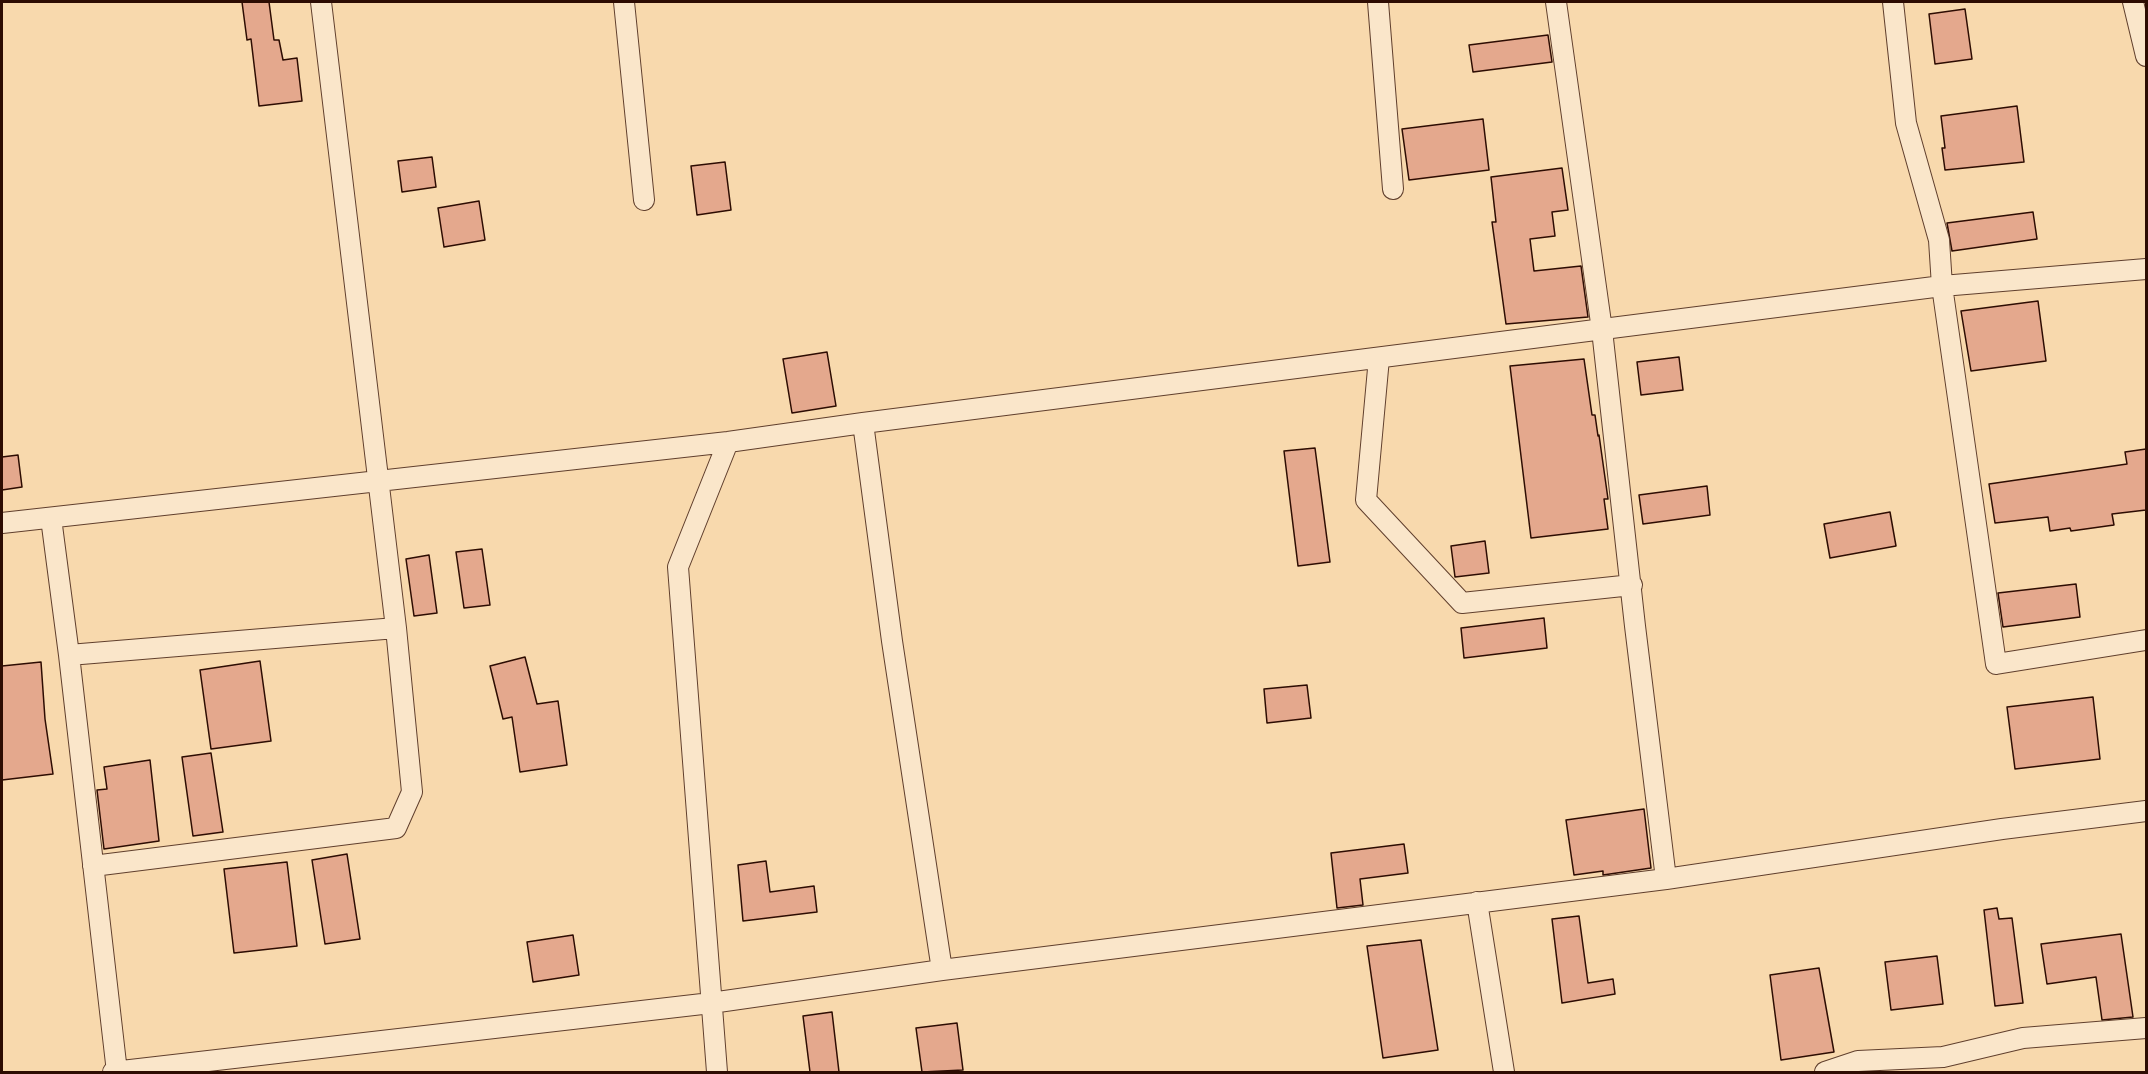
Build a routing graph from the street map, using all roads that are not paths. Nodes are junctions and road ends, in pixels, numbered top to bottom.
1 (321, 2) edge
2 (624, 2) edge
3 (1378, 2) edge
4 (1557, 2) edge
5 (1893, 2) edge
6 (2133, 2) edge
7 (2146, 56) edge
8 (1393, 189) dead end
9 (644, 200) dead end
10 (2146, 269) edge
11 (1942, 286) junction
12 (1602, 330) junction
13 (1379, 358) junction
14 (863, 423) junction
15 (729, 442) junction
16 (378, 481) junction
17 (51, 518) junction
18 (2, 523) edge
19 (1632, 585) junction
20 (396, 627) junction
21 (2146, 640) edge
22 (69, 655) junction
23 (2146, 811) edge
24 (93, 866) junction
25 (1666, 879) junction
26 (1477, 902) junction
27 (942, 970) junction
28 (711, 1003) junction
29 (2146, 1028) edge
30 (115, 1072) edge
31 (717, 1072) edge
32 (1504, 1072) edge
33 (1825, 1072) edge

1 - 16 street
2 - 9 street
3 - 8 street
4 - 12 street
5 - 11 street
6 - 7 street
10 - 11 street
11 - 12 street
11 - 21 street
12 - 13 street
12 - 19 street
13 - 14 street
13 - 19 street
14 - 15 street
14 - 27 street
15 - 16 street
15 - 28 street
16 - 17 street
16 - 20 street
17 - 18 street
17 - 22 street
19 - 25 street
20 - 22 street
20 - 24 street
22 - 24 street
23 - 25 street
24 - 30 street
25 - 26 street
26 - 27 street
26 - 32 street
27 - 28 street
28 - 30 street
28 - 31 street
29 - 33 street

